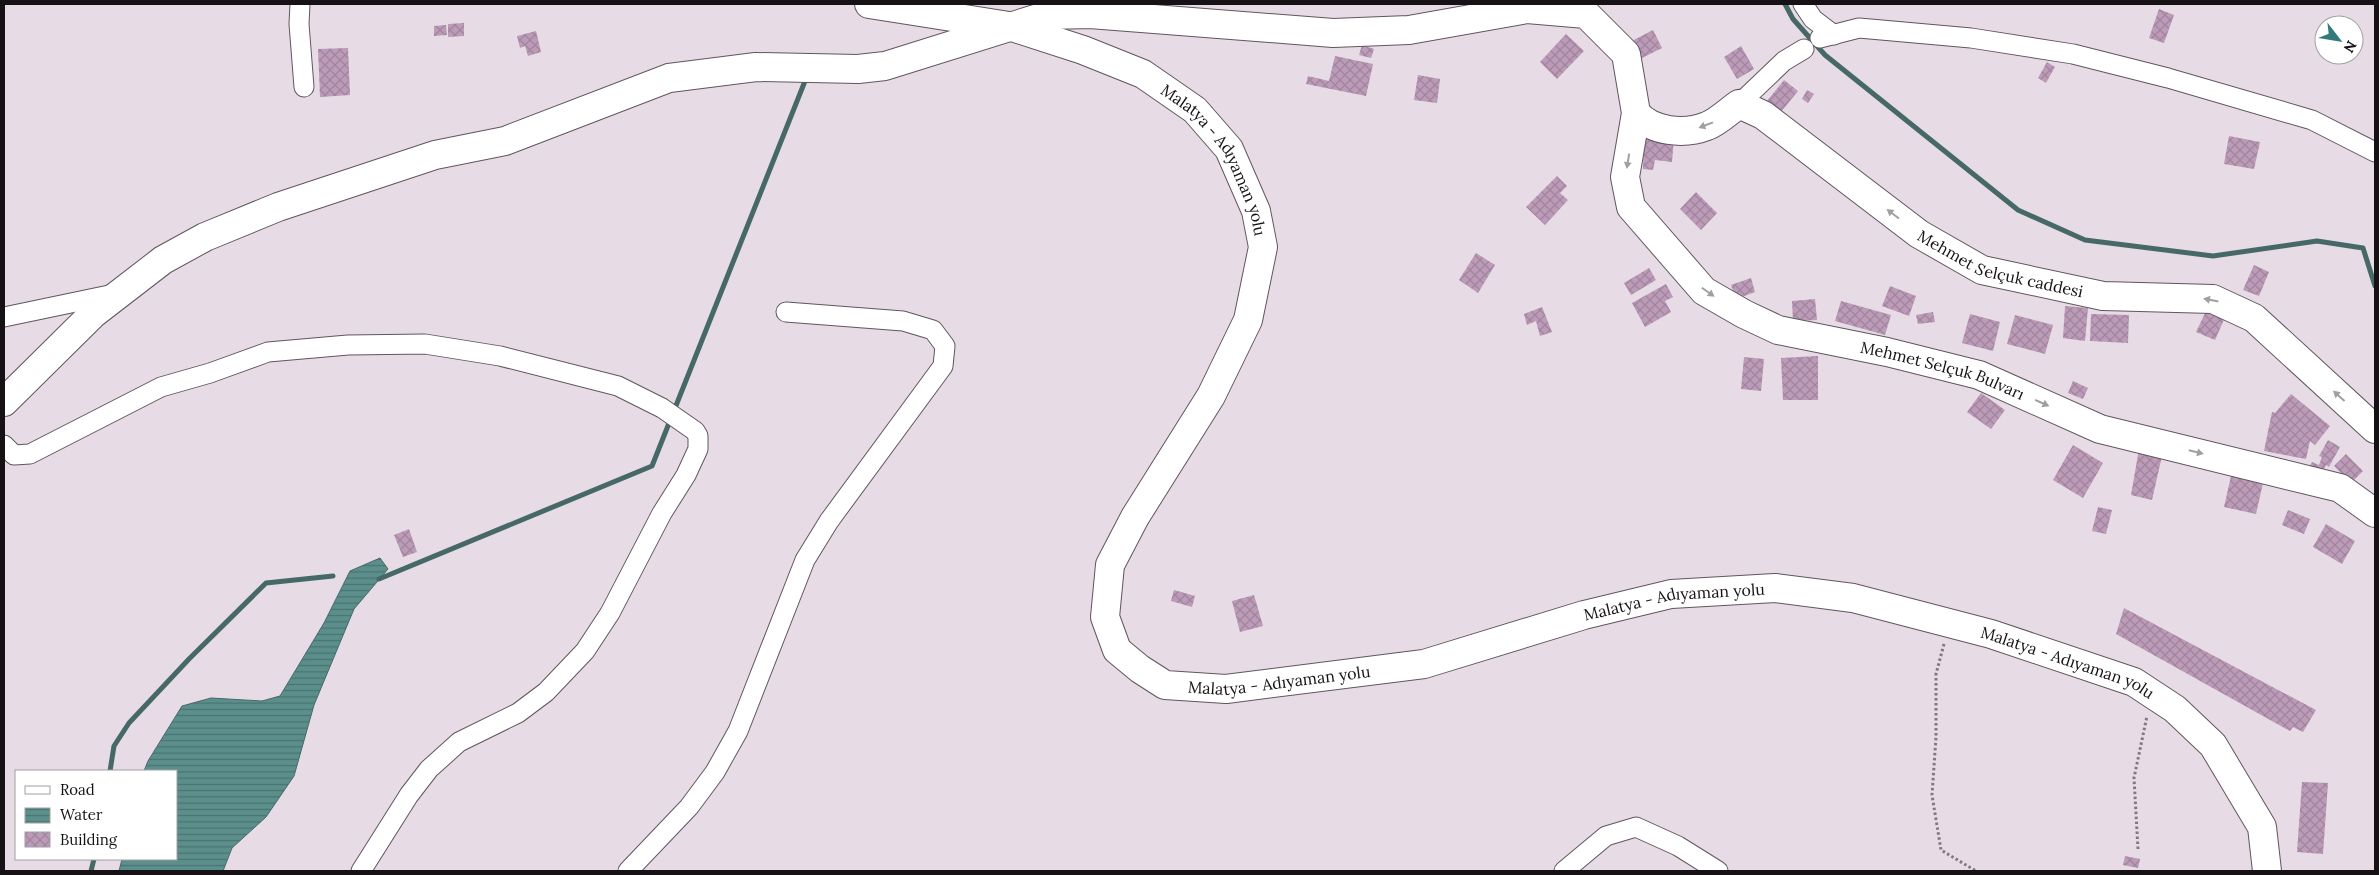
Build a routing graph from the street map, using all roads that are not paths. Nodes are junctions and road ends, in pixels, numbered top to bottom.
1 (300, 4) edge
2 (869, 4) edge
3 (1803, 4) edge
4 (1009, 26) junction
5 (1804, 48) dead end
6 (304, 87) dead end
7 (1739, 104) junction
8 (1636, 112) junction
9 (2375, 152) edge
10 (120, 293) junction
11 (786, 312) dead end
12 (4, 317) edge
13 (4, 402) edge
14 (2375, 429) edge
15 (4, 446) edge
16 (2375, 513) edge
17 (361, 871) edge
18 (628, 871) edge
19 (1564, 871) edge
20 (1718, 871) edge
21 (2267, 871) edge

1 - 6 street
2 - 4 main road, Malatya - Adıyaman yolu
3 - 9 street
4 - 8 main road, Mehmet Selçuk Bulvarı
4 - 10 main road, Mehmet Selçuk Bulvarı
4 - 21 main road, Malatya - Adıyaman yolu
5 - 7 street
7 -> 8 main road
14 -> 7 main road, Mehmet Selçuk caddesi
8 -> 16 main road, Mehmet Selçuk Bulvarı
10 - 12 street
10 - 13 main road, Mehmet Selçuk Bulvarı
11 - 18 street
15 - 17 street
19 - 20 street

